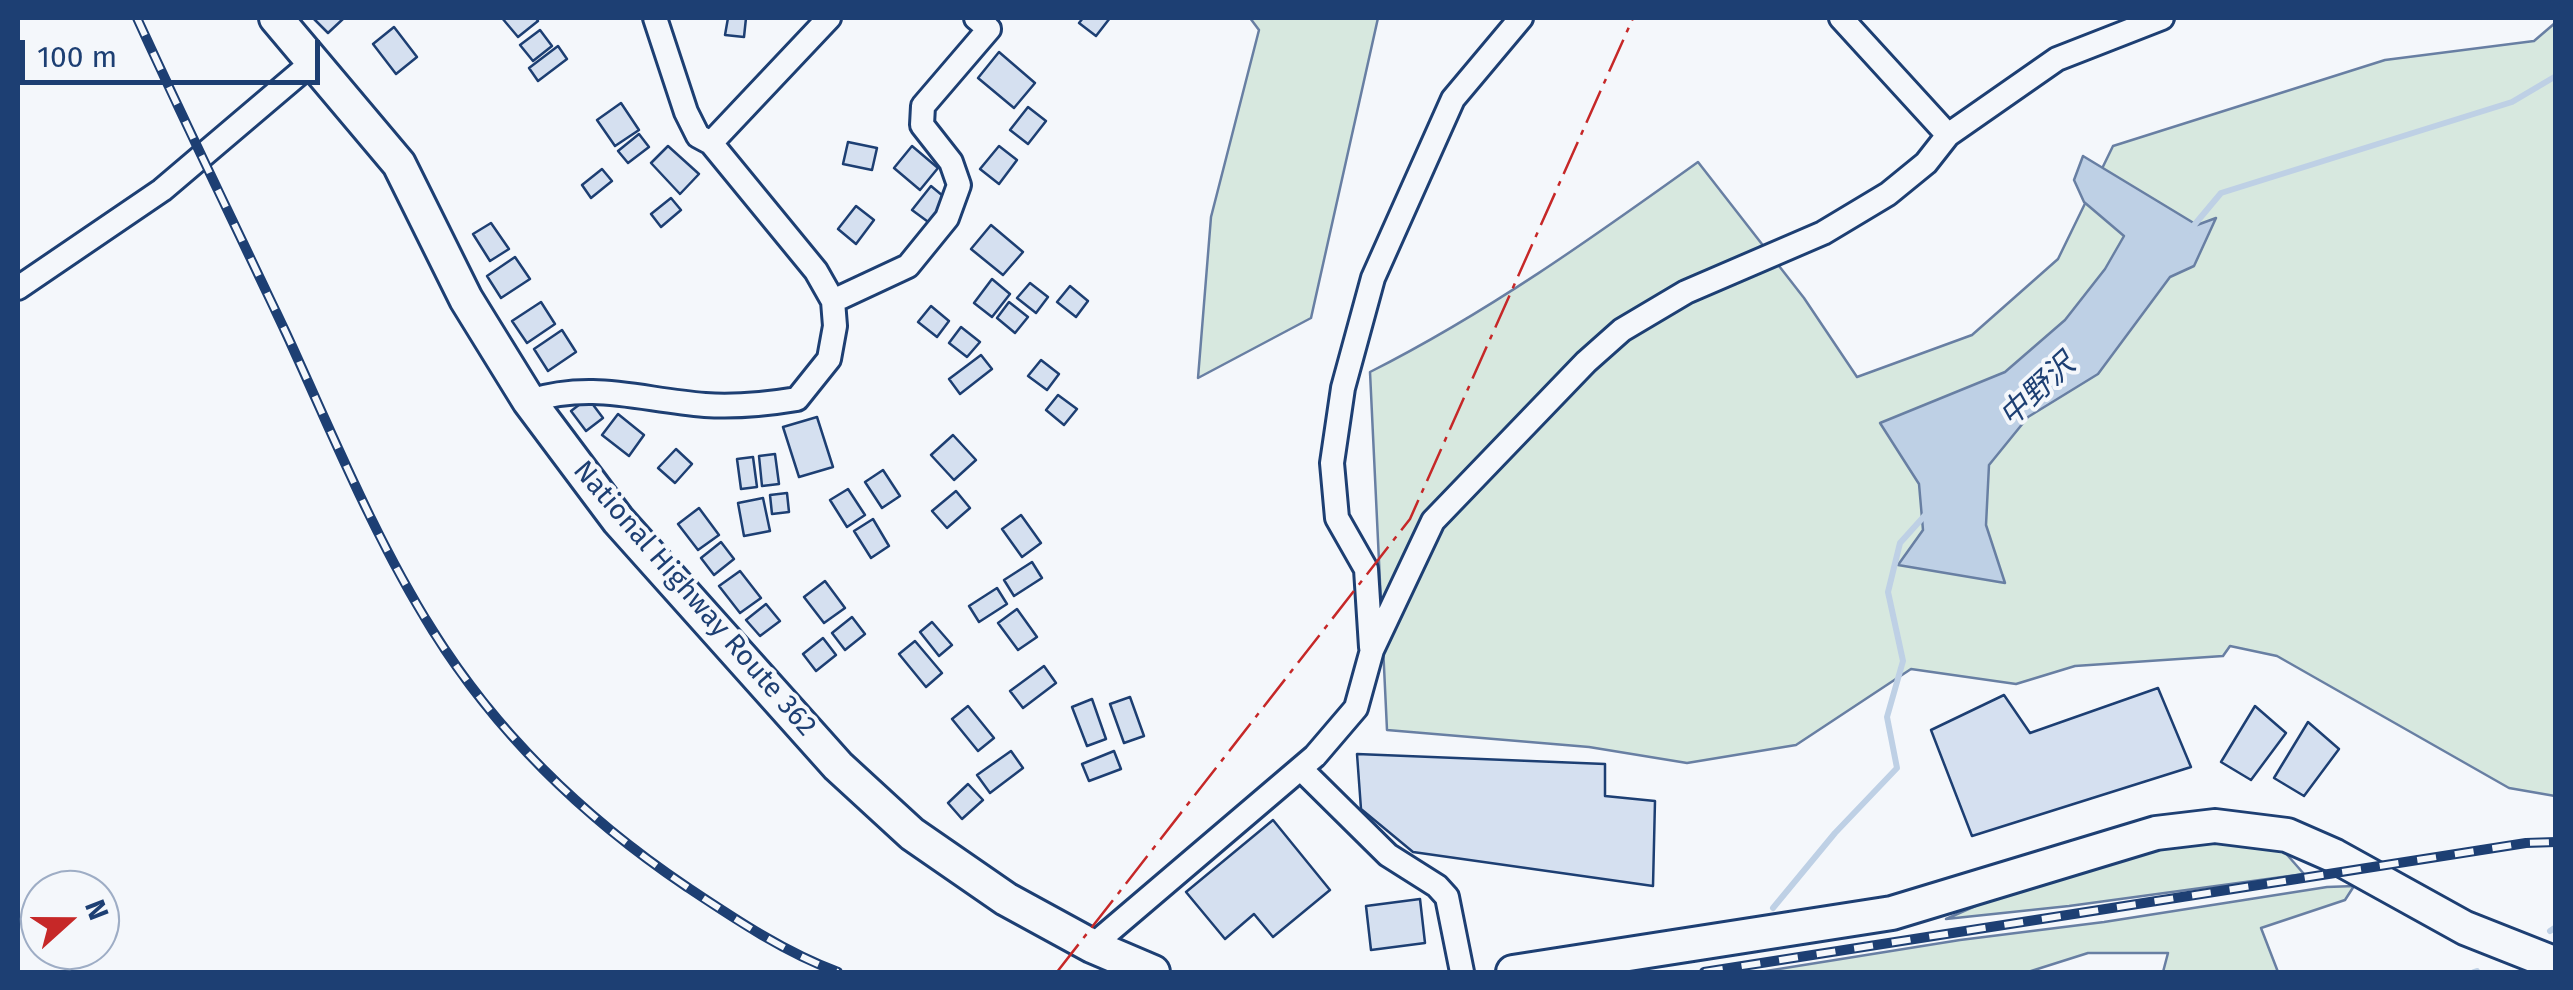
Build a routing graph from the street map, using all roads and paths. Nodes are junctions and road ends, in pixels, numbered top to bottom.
1 (276, 18) edge
2 (655, 18) edge
3 (830, 18) edge
4 (976, 18) edge
5 (1520, 18) edge
6 (1841, 18) edge
7 (2162, 18) edge
8 (315, 60) junction
9 (1948, 135) junction
10 (711, 143) junction
11 (18, 288) edge
12 (833, 301) junction
13 (528, 401) junction
14 (1372, 650) junction
15 (1301, 768) junction
16 (1092, 946) junction
17 (2556, 964) edge
18 (1153, 972) edge
19 (1462, 972) edge
20 (1513, 972) edge

1 - 8 highway, National Highway Route 362
2 - 10 street
3 - 10 street
4 - 12 street
5 - 14 street
6 - 9 street
7 - 9 street
8 - 11 street
8 - 13 highway, National Highway Route 362
9 - 14 street
10 - 12 street
12 - 13 street
13 - 16 highway, National Highway Route 362
14 - 15 street
15 - 16 street
15 - 19 street
16 - 18 highway, National Highway Route 362
17 - 20 highway

